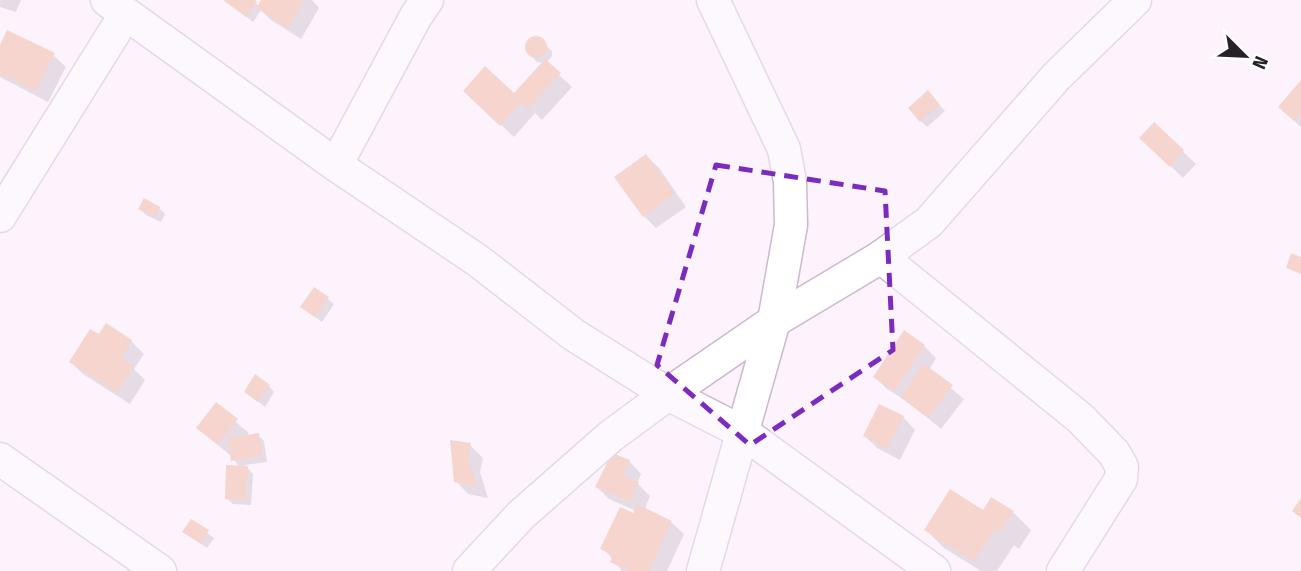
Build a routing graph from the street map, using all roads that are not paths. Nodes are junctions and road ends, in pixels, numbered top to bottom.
1 (427, 0) edge
2 (713, 0) edge
3 (1135, 0) edge
4 (116, 7) edge
5 (336, 165) junction
6 (1, 212) edge
7 (881, 257) junction
8 (774, 321) junction
9 (668, 394) junction
10 (744, 433) junction
11 (0, 459) edge
12 (160, 571) edge
13 (469, 571) edge
14 (703, 571) edge
15 (934, 571) edge
16 (1063, 571) edge

1 - 5 street
2 - 8 street
3 - 7 street
4 - 5 street
4 - 6 street
5 - 9 street
7 - 8 street
7 - 16 street
8 - 9 street
8 - 10 street
9 - 10 street
9 - 13 street
10 - 14 street
10 - 15 street
11 - 12 street

